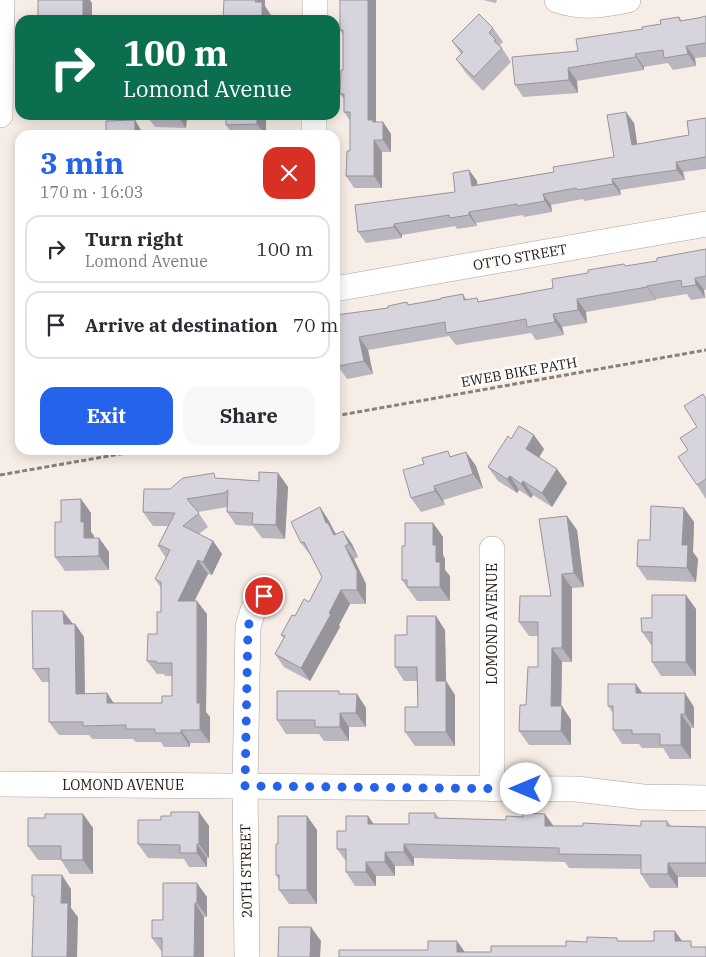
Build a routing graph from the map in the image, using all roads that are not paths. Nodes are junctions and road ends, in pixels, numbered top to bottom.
1 (2, 0) edge
2 (315, 0) edge
3 (557, 0) edge
4 (628, 0) edge
5 (315, 15) edge
6 (1, 25) edge
7 (0, 114) edge
8 (706, 224) edge
9 (340, 289) edge
10 (492, 549) dead end
11 (264, 596) dead end
12 (0, 784) edge
13 (245, 786) junction
14 (492, 789) junction
15 (706, 798) edge
16 (247, 957) edge

1 - 6 street
2 - 5 street
3 - 4 street
6 - 7 street
8 - 9 street, OTTO STREET
10 - 14 street, LOMOND AVENUE
11 - 13 street
12 - 13 street, LOMOND AVENUE
13 - 14 street, LOMOND AVENUE
13 - 16 street, 20TH STREET
14 - 15 street, LOMOND AVENUE

